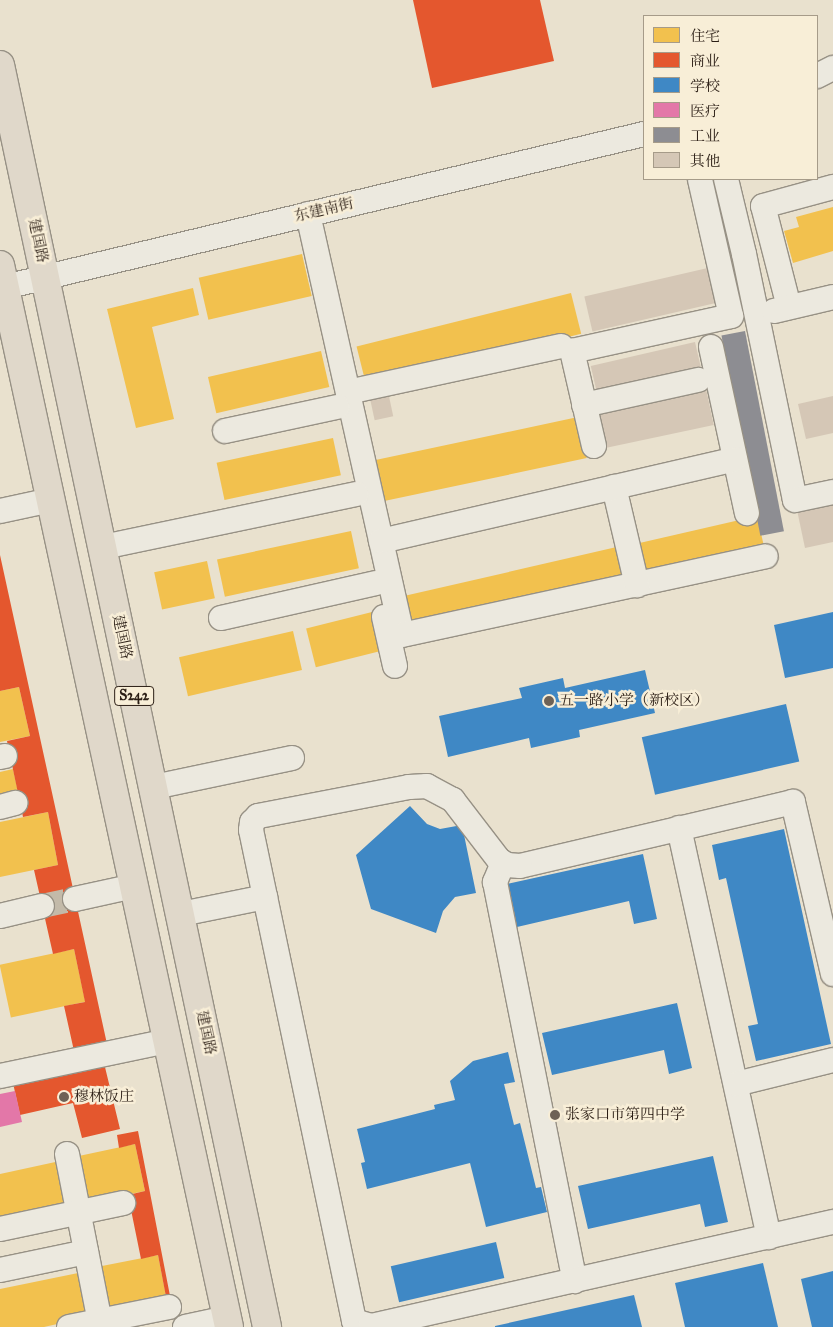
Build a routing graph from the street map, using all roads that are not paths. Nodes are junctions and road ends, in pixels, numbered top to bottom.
1 (0, 65) edge
2 (833, 68) edge
3 (818, 76) edge
4 (643, 134) edge
5 (700, 180) edge
6 (726, 180) edge
7 (833, 187) edge
8 (308, 214) junction
9 (2, 276) edge
10 (45, 277) junction
11 (833, 298) edge
12 (315, 304) dead end
13 (789, 307) junction
14 (756, 314) junction
15 (561, 346) dead end
16 (711, 347) dead end
17 (698, 380) dead end
18 (342, 399) junction
19 (584, 405) junction
20 (225, 431) dead end
21 (594, 446) dead end
22 (735, 459) junction
23 (614, 487) junction
24 (833, 492) edge
25 (356, 494) junction
26 (51, 500) junction
27 (0, 511) edge
28 (747, 513) dead end
29 (381, 540) junction
30 (103, 547) junction
31 (766, 556) dead end
32 (376, 583) junction
33 (637, 585) junction
34 (221, 618) dead end
35 (395, 666) dead end
36 (292, 758) dead end
37 (154, 787) junction
38 (679, 828) junction
39 (503, 863) junction
40 (173, 877) junction
41 (134, 886) junction
42 (265, 897) junction
43 (75, 899) tunnel mouth
44 (42, 906) tunnel mouth
45 (181, 914) junction
46 (0, 916) edge
47 (142, 922) junction
48 (833, 974) edge
49 (168, 1041) junction
50 (833, 1060) edge
51 (0, 1076) edge
52 (736, 1084) junction
53 (67, 1154) dead end
54 (123, 1203) dead end
55 (79, 1212) junction
56 (833, 1222) edge
57 (0, 1229) edge
58 (769, 1237) junction
59 (86, 1252) junction
60 (0, 1270) edge
61 (575, 1281) junction
62 (169, 1307) dead end
63 (228, 1322) edge
64 (100, 1324) edge
65 (69, 1327) edge
66 (185, 1327) edge
67 (267, 1327) edge

1 - 10 main road, 建国路 / S242
2 - 3 street
4 - 8 street, 东建南街
5 - 19 street
6 - 14 street
7 - 13 street
8 - 10 street, 东建南街
8 - 18 street
9 - 10 street, 东建南街
9 - 26 main road, S242
10 - 30 main road, 建国路 / S242
11 - 13 street
12 - 18 street
13 - 14 street
14 - 24 street
15 - 18 street
16 - 22 street
17 - 19 street
18 - 20 street
18 - 25 street
18 - 29 street
19 - 21 street
22 - 23 street
22 - 28 street
23 - 29 street
23 - 33 street
25 - 30 street
25 - 32 street
26 - 27 street
26 - 41 main road, S242
29 - 33 street
30 - 37 main road, 建国路 / S242
31 - 33 street
32 - 34 street
32 - 35 street
36 - 37 street
37 - 40 main road, 建国路 / S242
38 - 39 street
38 - 48 street
38 - 52 street
39 - 42 street
39 - 61 street
40 - 41 main road
40 - 45 main road, 建国路 / S242
41 - 43 street
41 - 47 main road, S242
42 - 45 street
42 - 61 street
44 - 46 street
45 - 47 main road
45 - 67 main road, 建国路 / S242
47 - 49 main road, S242
49 - 51 street
49 - 63 main road, S242
50 - 52 street
52 - 58 street
53 - 55 street
54 - 55 street
55 - 57 street
55 - 59 street
56 - 58 street
58 - 61 street
59 - 60 street
59 - 64 street
62 - 64 street
63 - 66 street
64 - 65 street

